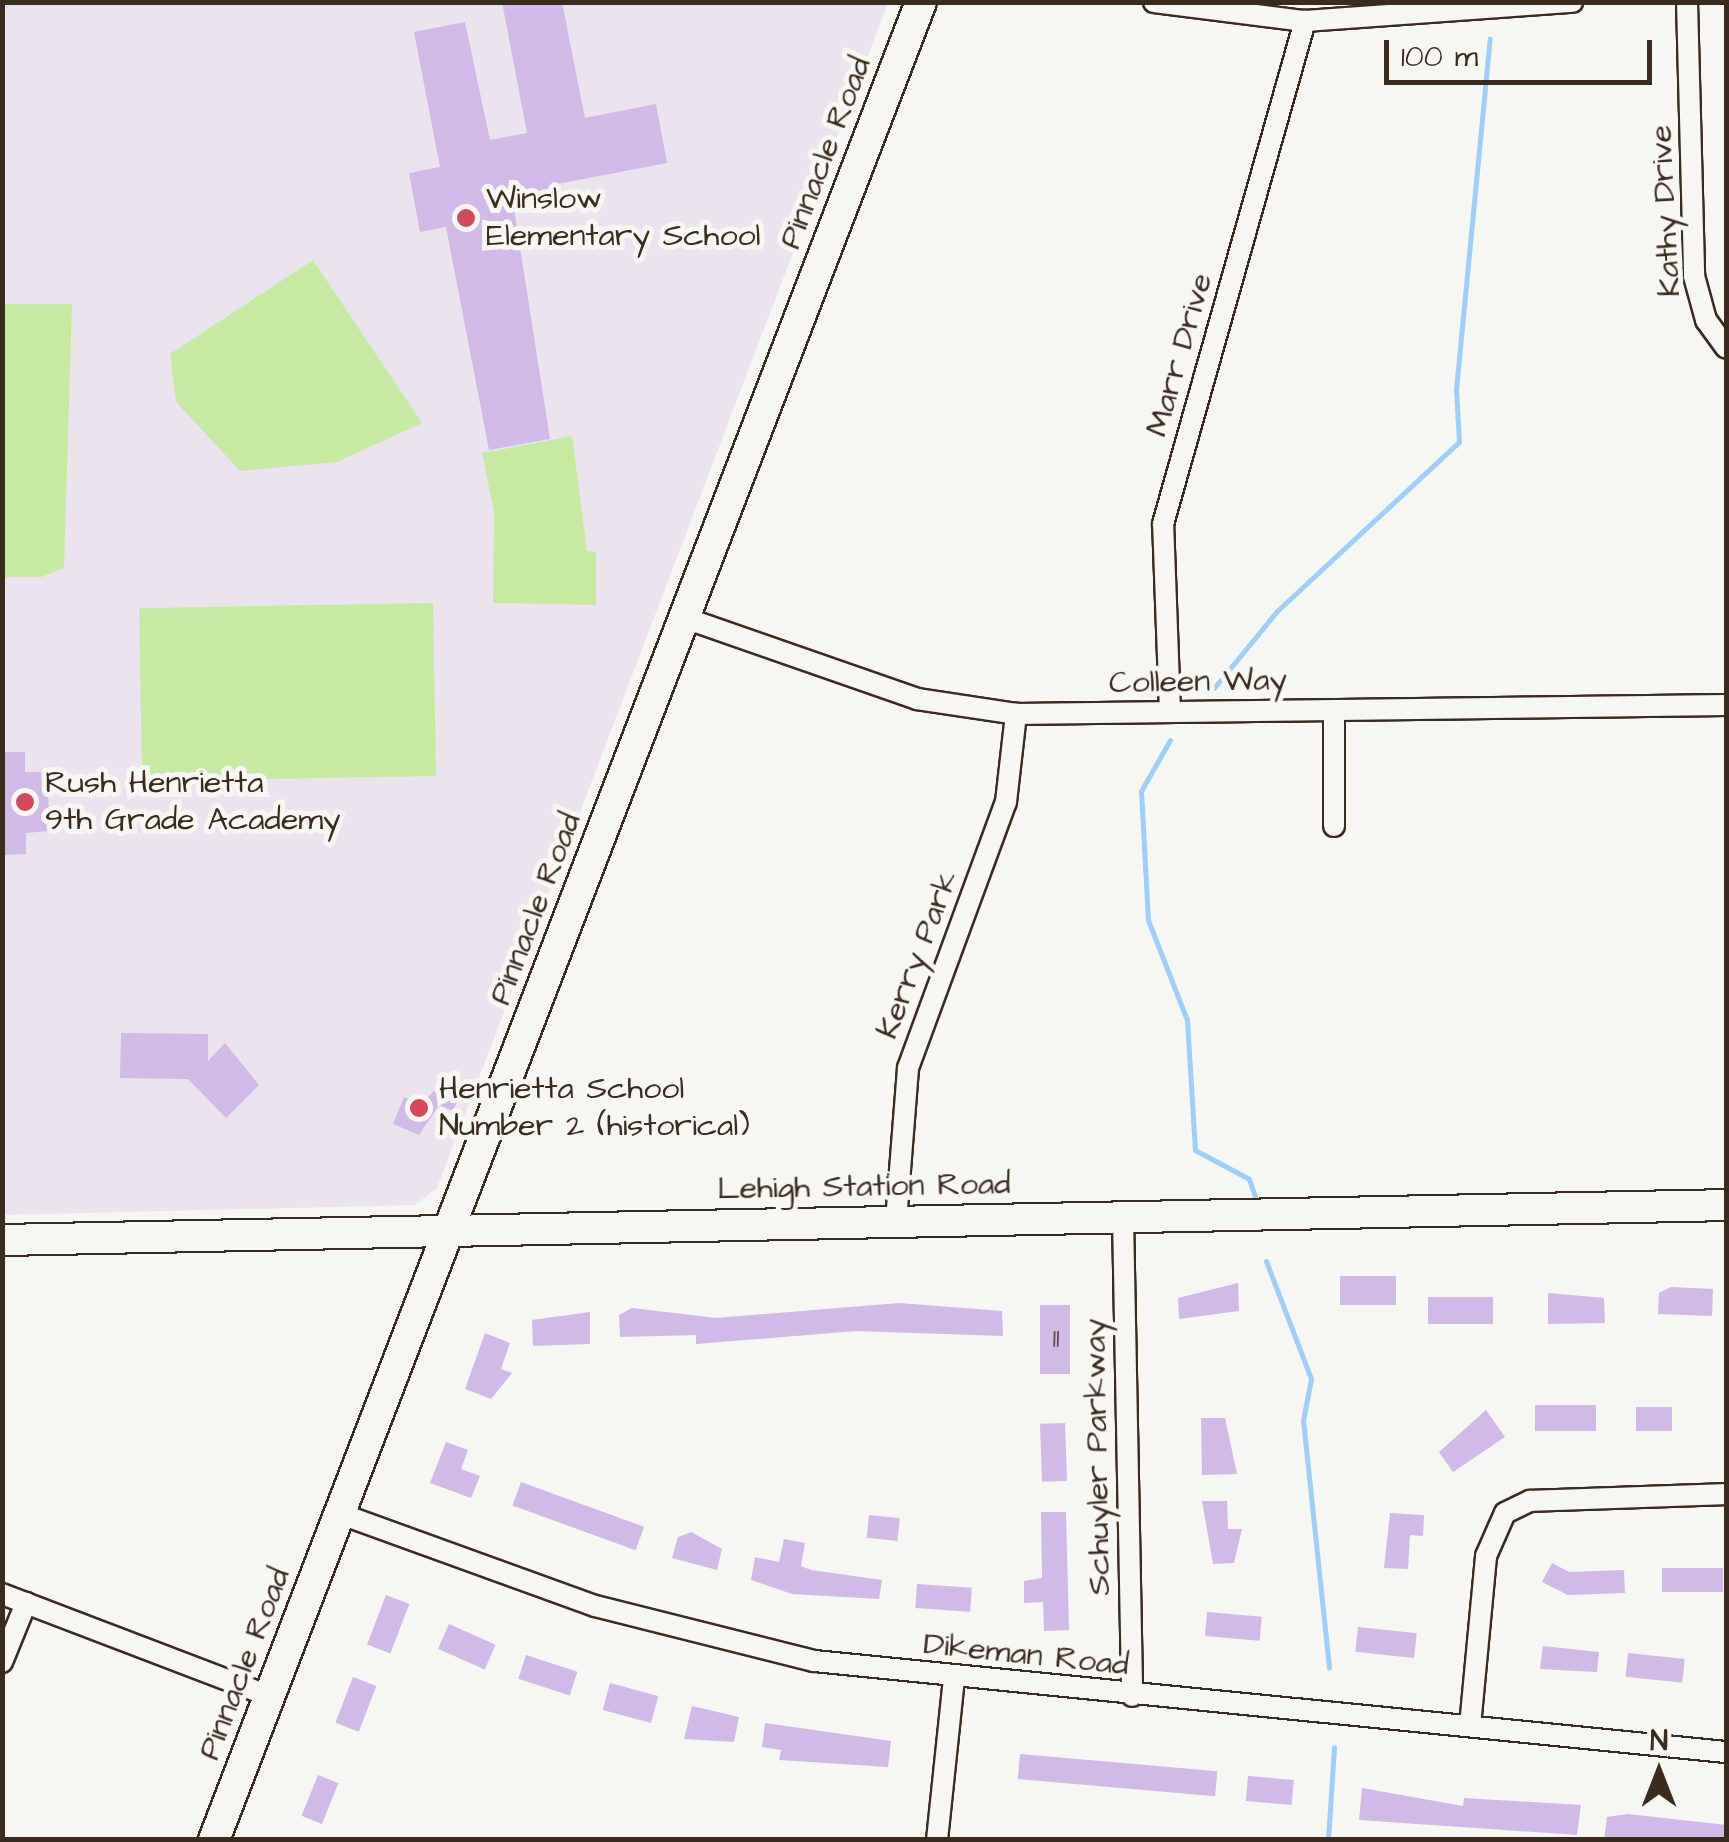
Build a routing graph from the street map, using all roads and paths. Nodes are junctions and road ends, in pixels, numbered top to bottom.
1 (921, 2) edge
2 (1154, 2) edge
3 (1572, 2) edge
4 (1687, 2) edge
5 (1305, 22) junction
6 (1726, 348) edge
7 (686, 618) junction
8 (1726, 706) edge
9 (1334, 710) junction
10 (1170, 712) junction
11 (1016, 714) junction
12 (1334, 826) dead end
13 (1726, 1206) edge
14 (1123, 1217) junction
15 (896, 1221) junction
16 (450, 1231) junction
17 (2, 1240) edge
18 (1726, 1494) edge
19 (341, 1514) junction
20 (2, 1594) edge
21 (26, 1603) junction
22 (2, 1662) edge
23 (954, 1679) junction
24 (269, 1696) junction
25 (1132, 1696) junction
26 (1470, 1726) junction
27 (1726, 1752) edge
28 (214, 1840) edge
29 (937, 1840) edge

1 - 7 main road, Pinnacle Road
2 - 5 street
3 - 5 street
4 - 6 street, Kathy Drive
5 - 10 street, Marr Drive
7 - 11 street, Colleen Way
7 - 16 main road, Pinnacle Road
8 - 9 street, Colleen Way
9 - 10 street, Colleen Way
9 - 12 street
10 - 11 street, Colleen Way
11 - 15 street, Kerry Park
13 - 14 main road, Lehigh Station Road
14 - 15 main road, Lehigh Station Road
14 - 25 street, Schuyler Parkway
15 - 16 main road, Lehigh Station Road
16 - 17 main road, Lehigh Station Road
16 - 19 main road, Pinnacle Road
18 - 26 street
19 - 23 street, Dikeman Road
19 - 24 main road, Pinnacle Road
20 - 21 street
21 - 22 street
21 - 24 street
23 - 25 street, Dikeman Road
23 - 29 street
24 - 28 main road, Pinnacle Road
25 - 26 street, Dikeman Road
26 - 27 street, Dikeman Road

